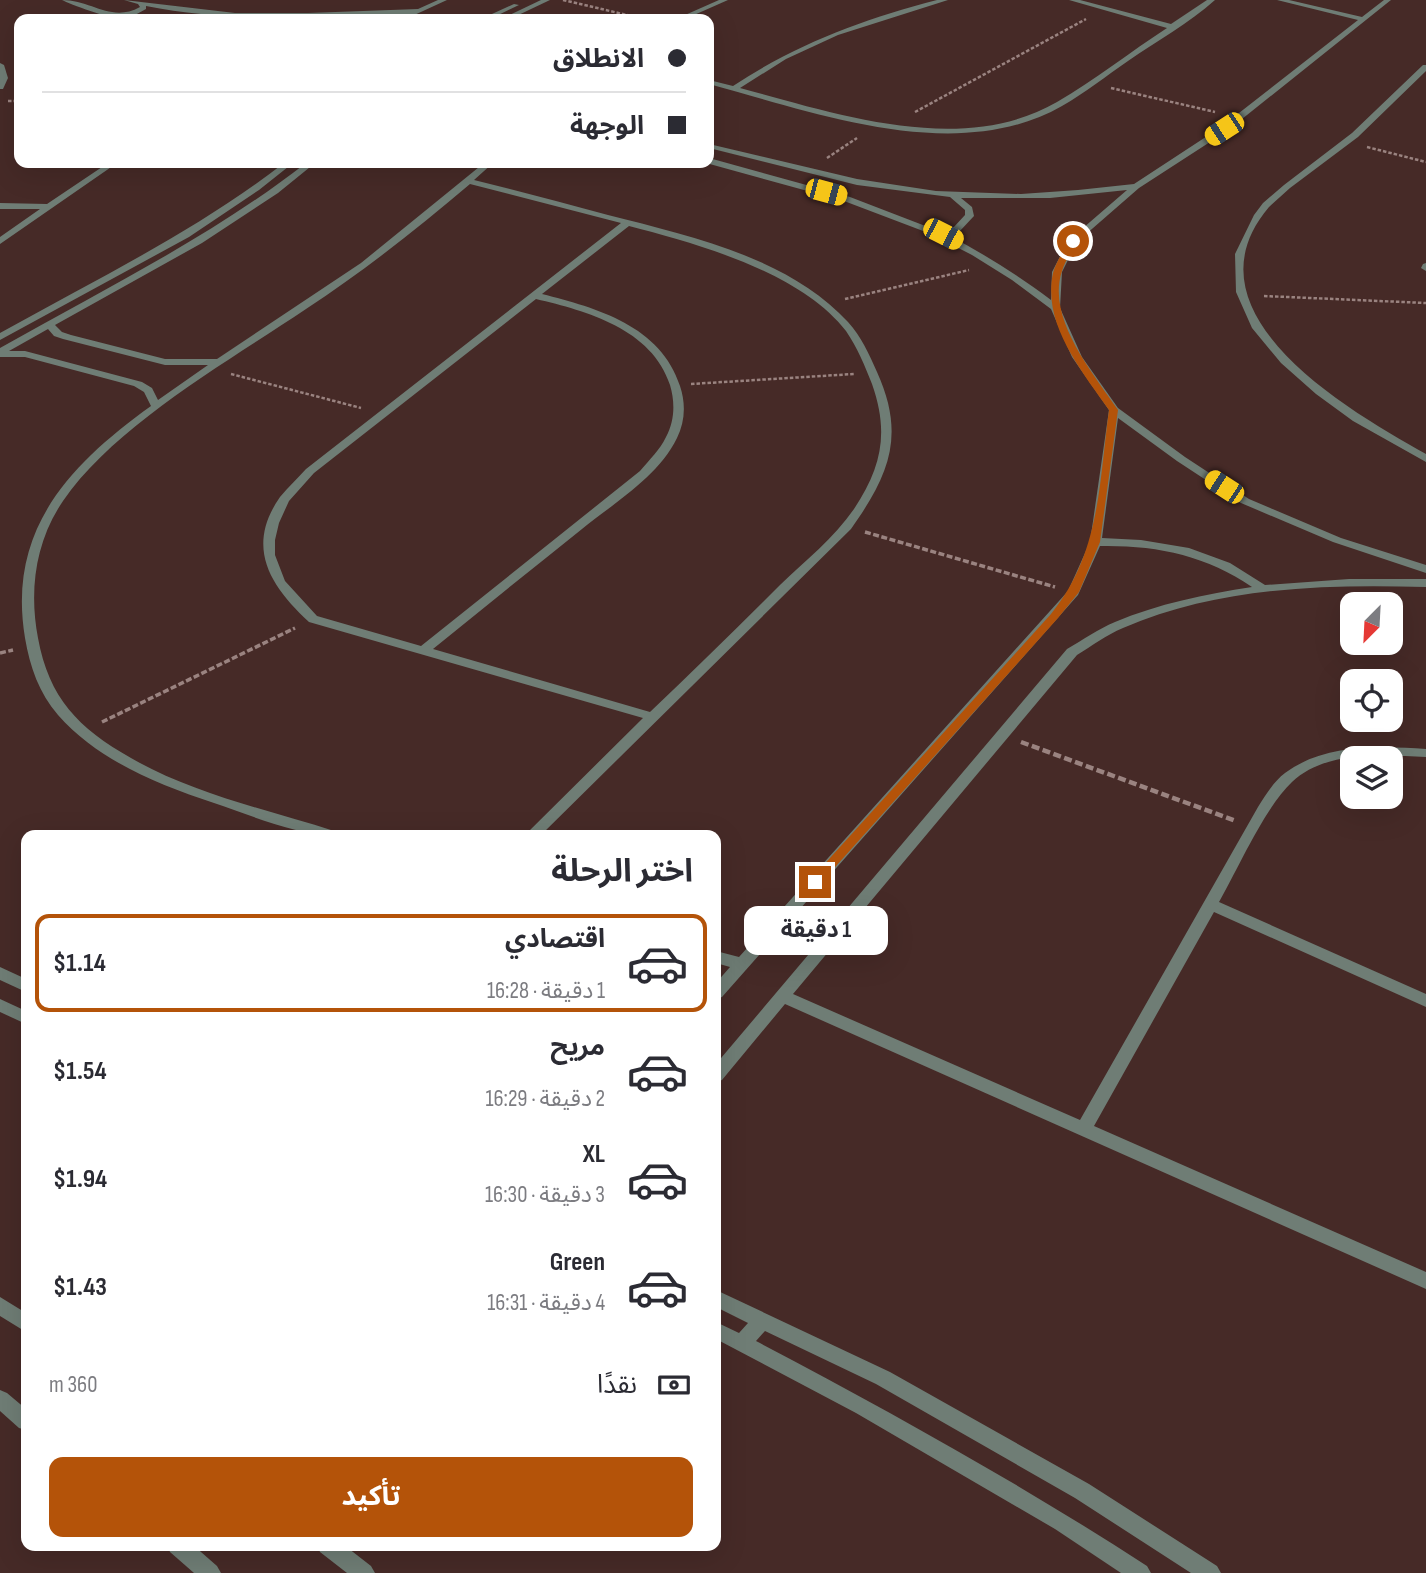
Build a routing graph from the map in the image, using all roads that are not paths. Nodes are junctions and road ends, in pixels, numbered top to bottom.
1 (65, 0) edge
2 (127, 0) edge
3 (444, 0) edge
4 (527, 0) edge
5 (547, 0) edge
6 (725, 0) edge
7 (944, 0) edge
8 (1072, 0) edge
9 (1212, 0) edge
10 (1280, 0) edge
11 (1388, 0) edge
12 (141, 4) junction
13 (418, 11) junction
14 (103, 14) edge
15 (130, 14) edge
16 (210, 14) edge
17 (305, 14) edge
18 (412, 14) edge
19 (496, 14) edge
20 (516, 14) edge
21 (692, 14) edge
22 (1362, 19) junction
23 (1172, 27) junction
24 (0, 65) edge
25 (1426, 67) edge
26 (714, 83) edge
27 (0, 87) edge
28 (735, 88) junction
29 (714, 147) edge
30 (714, 162) edge
31 (106, 168) edge
32 (282, 168) edge
33 (304, 168) edge
34 (483, 168) edge
35 (468, 181) junction
36 (1136, 186) junction
37 (953, 195) junction
38 (0, 206) edge
39 (47, 207) junction
40 (626, 223) junction
41 (943, 234) junction
42 (0, 240) edge
43 (534, 295) junction
44 (1055, 308) junction
45 (49, 324) junction
46 (0, 337) edge
47 (0, 353) edge
48 (214, 365) junction
49 (156, 406) junction
50 (1114, 410) junction
51 (1426, 459) edge
52 (1096, 542) junction
53 (1426, 569) edge
54 (1426, 583) edge
55 (1264, 590) junction
56 (423, 650) junction
57 (654, 717) junction
58 (1426, 753) edge
59 (315, 830) edge
60 (537, 830) edge
61 (1210, 904) junction
62 (721, 958) edge
63 (741, 964) junction
64 (0, 974) edge
65 (21, 984) edge
66 (721, 987) edge
67 (782, 996) junction
68 (1426, 1001) edge
69 (0, 1005) edge
70 (21, 1015) edge
71 (721, 1069) edge
72 (1083, 1130) junction
73 (1426, 1281) edge
74 (721, 1300) edge
75 (0, 1305) edge
76 (21, 1320) edge
77 (763, 1320) junction
78 (721, 1332) edge
79 (743, 1342) junction
80 (0, 1399) edge
81 (21, 1417) edge
82 (184, 1551) edge
83 (335, 1551) edge
84 (210, 1573) edge
85 (364, 1573) edge
86 (1140, 1573) edge
87 (1210, 1573) edge

1 - 14 street
2 - 12 street
3 - 13 street
4 - 19 street
5 - 20 street
6 - 21 street
7 - 28 street
8 - 23 street
9 - 23 street
10 - 22 street
11 - 22 street
12 - 15 street
12 - 16 street
13 - 17 street
13 - 18 street
22 - 36 street
23 - 28 street
24 - 27 street
25 - 51 street
26 - 28 street
29 - 37 street
30 - 41 street
31 - 39 street
32 - 46 street
33 - 45 street
34 - 35 street
35 - 40 street
35 - 48 street
36 - 37 street
36 - 44 street
37 - 41 street
38 - 39 street
39 - 42 street
40 - 43 street
40 - 57 street
41 - 44 street
43 - 56 street
43 - 56 street
44 - 50 street
45 - 47 street
45 - 48 street
47 - 49 street
48 - 49 street
49 - 59 street
50 - 52 street
50 - 53 street
52 - 55 street
52 - 63 street
54 - 55 street
55 - 67 street
56 - 57 street
57 - 60 street
58 - 61 street
61 - 68 street
61 - 72 street
62 - 63 street
63 - 66 street
64 - 65 street
67 - 71 street
67 - 72 street
69 - 70 street
72 - 73 street
74 - 77 street
75 - 76 street
77 - 79 street
77 - 87 street
78 - 79 street
79 - 86 street
80 - 81 street
82 - 84 street
83 - 85 street

